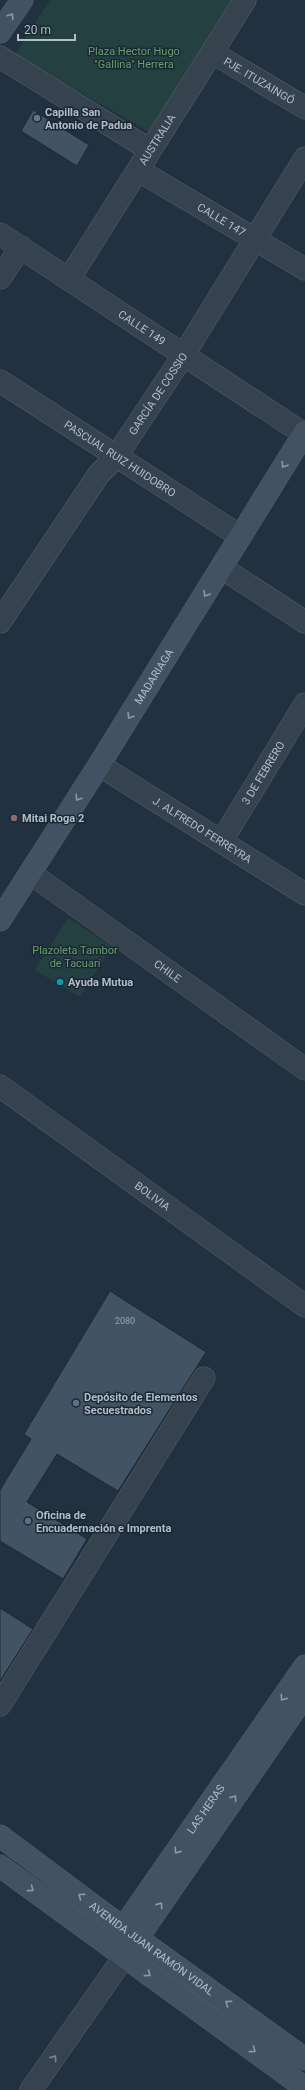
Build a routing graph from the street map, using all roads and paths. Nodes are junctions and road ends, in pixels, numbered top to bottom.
1 (22, 0) edge
2 (244, 0) edge
3 (0, 32) edge
4 (213, 52) junction
5 (0, 57) edge
6 (305, 108) edge
7 (150, 150) junction
8 (305, 158) edge
9 (138, 170) junction
10 (0, 234) edge
11 (254, 238) junction
12 (21, 247) junction
13 (305, 269) edge
14 (0, 278) edge
15 (69, 279) junction
16 (183, 356) junction
17 (0, 381) edge
18 (304, 433) edge
19 (116, 457) junction
20 (240, 536) junction
21 (222, 568) junction
22 (0, 622) edge
23 (305, 622) edge
24 (305, 704) edge
25 (99, 765) junction
26 (221, 842) junction
27 (30, 873) junction
28 (305, 894) edge
29 (0, 920) edge
30 (305, 1068) edge
31 (0, 1086) edge
32 (305, 1306) edge
33 (204, 1378) dead end
34 (305, 1666) edge
35 (305, 1695) edge
36 (0, 1705) edge
37 (0, 1836) edge
38 (0, 1866) edge
39 (131, 1933) junction
40 (124, 1957) junction
41 (305, 2059) edge
42 (305, 2088) edge
43 (31, 2090) edge

3 -> 1 main road
2 - 4 street, AUSTRALIA
4 - 6 street, PJE. ITUZAINGÓ
4 - 7 street, AUSTRALIA
5 - 7 street
7 - 9 street, AUSTRALIA
8 - 11 street, GARCÍA DE COSSIO
9 - 11 street, CALLE 147
9 - 15 street, AUSTRALIA
10 - 12 street, CALLE 149
11 - 13 street, CALLE 147
11 - 16 street, GARCÍA DE COSSIO
12 - 14 street
12 - 15 street, CALLE 149
15 - 16 street, CALLE 149
16 - 18 street, CALLE 149
16 - 19 street, GARCÍA DE COSSIO
17 - 19 street, PASCUAL RUIZ HUIDOBRO
18 -> 20 main road, MADARIAGA
19 - 20 street, PASCUAL RUIZ HUIDOBRO
19 - 22 street, GARCÍA DE COSSIO
20 - 21 main road, MADARIAGA
21 - 23 street
21 -> 25 main road, MADARIAGA
24 - 26 street, 3 DE FEBRERO
25 - 26 street, J. ALFREDO FERREYRA
25 -> 27 main road, MADARIAGA
26 - 28 street, J. ALFREDO FERREYRA
27 - 29 main road, MADARIAGA
27 - 30 street, CHILE
31 - 32 street, BOLIVIA
33 - 36 street
34 -> 39 main road, LAS HERAS
39 -> 35 main road, LAS HERAS
39 -> 37 main road, AVENIDA JUAN RAMÓN VIDAL
38 -> 40 main road
39 - 40 main road
41 -> 39 main road, AVENIDA JUAN RAMÓN VIDAL
40 -> 42 main road
43 -> 40 street

